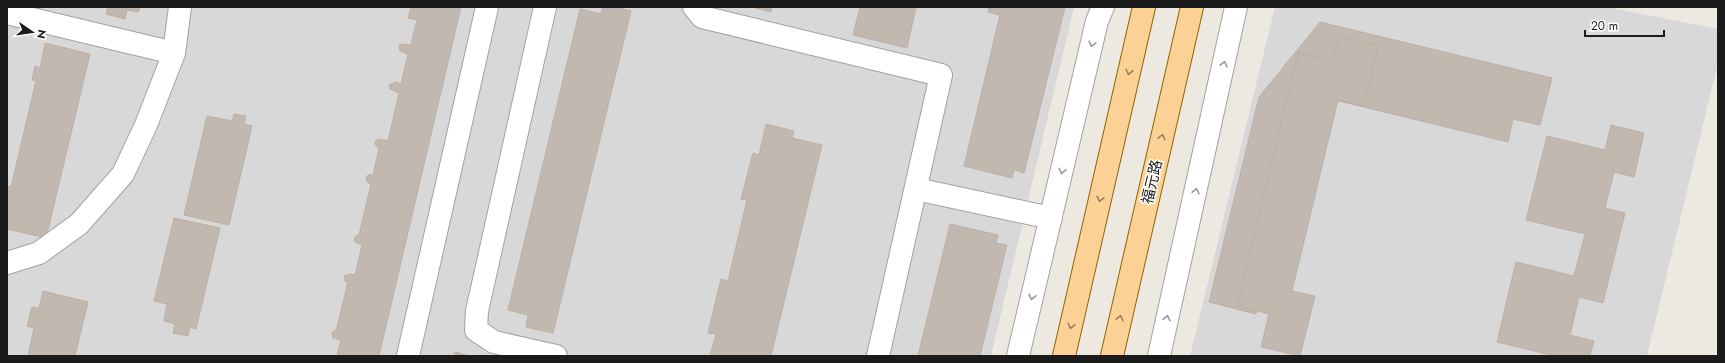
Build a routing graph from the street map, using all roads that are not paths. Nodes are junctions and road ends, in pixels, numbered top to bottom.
1 (180, 7) edge
2 (487, 7) edge
3 (545, 7) edge
4 (694, 7) edge
5 (1103, 7) edge
6 (1144, 7) edge
7 (1192, 7) edge
8 (1236, 7) edge
9 (7, 13) edge
10 (174, 53) junction
11 (916, 190) junction
12 (1051, 218) junction
13 (7, 264) edge
14 (408, 356) edge
15 (556, 356) edge
16 (878, 356) edge
17 (1018, 356) edge
18 (1064, 356) edge
19 (1112, 356) edge
20 (1159, 356) edge

1 - 10 street
2 - 14 street
3 - 15 street
4 - 11 street
5 -> 12 street
6 -> 18 main road
19 -> 7 main road, 福元路
20 -> 8 street
9 - 10 street
10 - 13 street
11 - 12 street
11 - 16 street
12 -> 17 street

